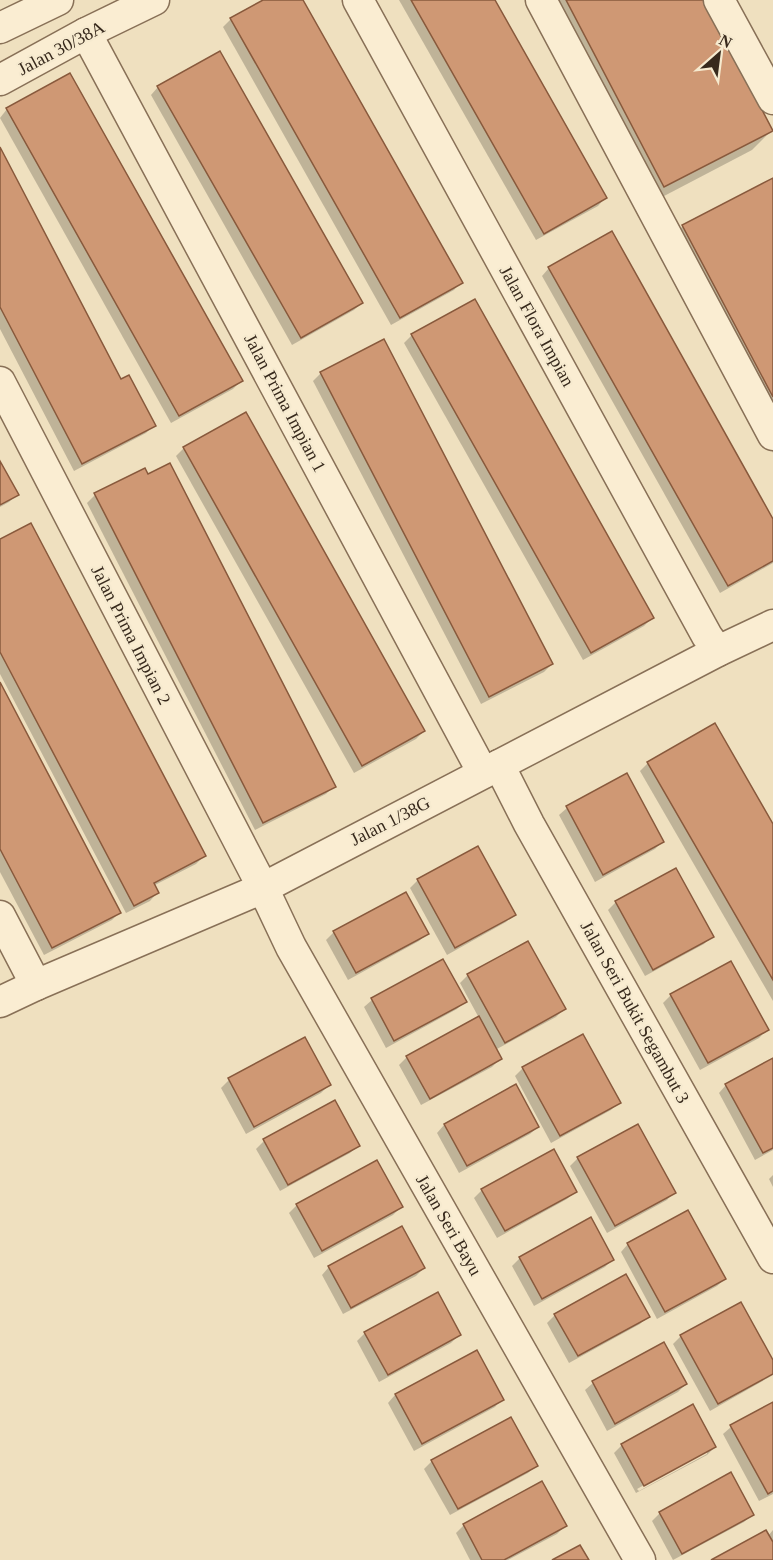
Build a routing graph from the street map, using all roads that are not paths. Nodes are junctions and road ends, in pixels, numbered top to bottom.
1 (58, 0) edge
2 (154, 0) edge
3 (358, 0) edge
4 (541, 0) edge
5 (719, 0) edge
6 (0, 30) edge
7 (87, 33) junction
8 (10, 75) edge
9 (773, 99) edge
10 (0, 381) edge
11 (773, 435) edge
12 (773, 625) edge
13 (718, 651) junction
14 (491, 769) junction
15 (263, 888) junction
16 (0, 916) edge
17 (36, 985) junction
18 (0, 1002) edge
19 (773, 1258) edge
20 (639, 1560) edge

1 - 6 street
2 - 7 street, Jalan 30/38A
3 - 13 street, Jalan Flora Impian
4 - 11 street
5 - 9 street
6 - 8 street
7 - 8 street, Jalan 30/38A
7 - 14 street, Jalan Prima Impian 1
10 - 15 street, Jalan Prima Impian 2
12 - 13 street, Jalan 1/38G
13 - 14 street, Jalan 1/38G
14 - 15 street, Jalan 1/38G
14 - 19 street, Jalan Seri Bukit Segambut 3
15 - 17 street, Jalan 1/38G
15 - 20 street, Jalan Seri Bayu
16 - 17 street
17 - 18 street, Jalan 1/38G

